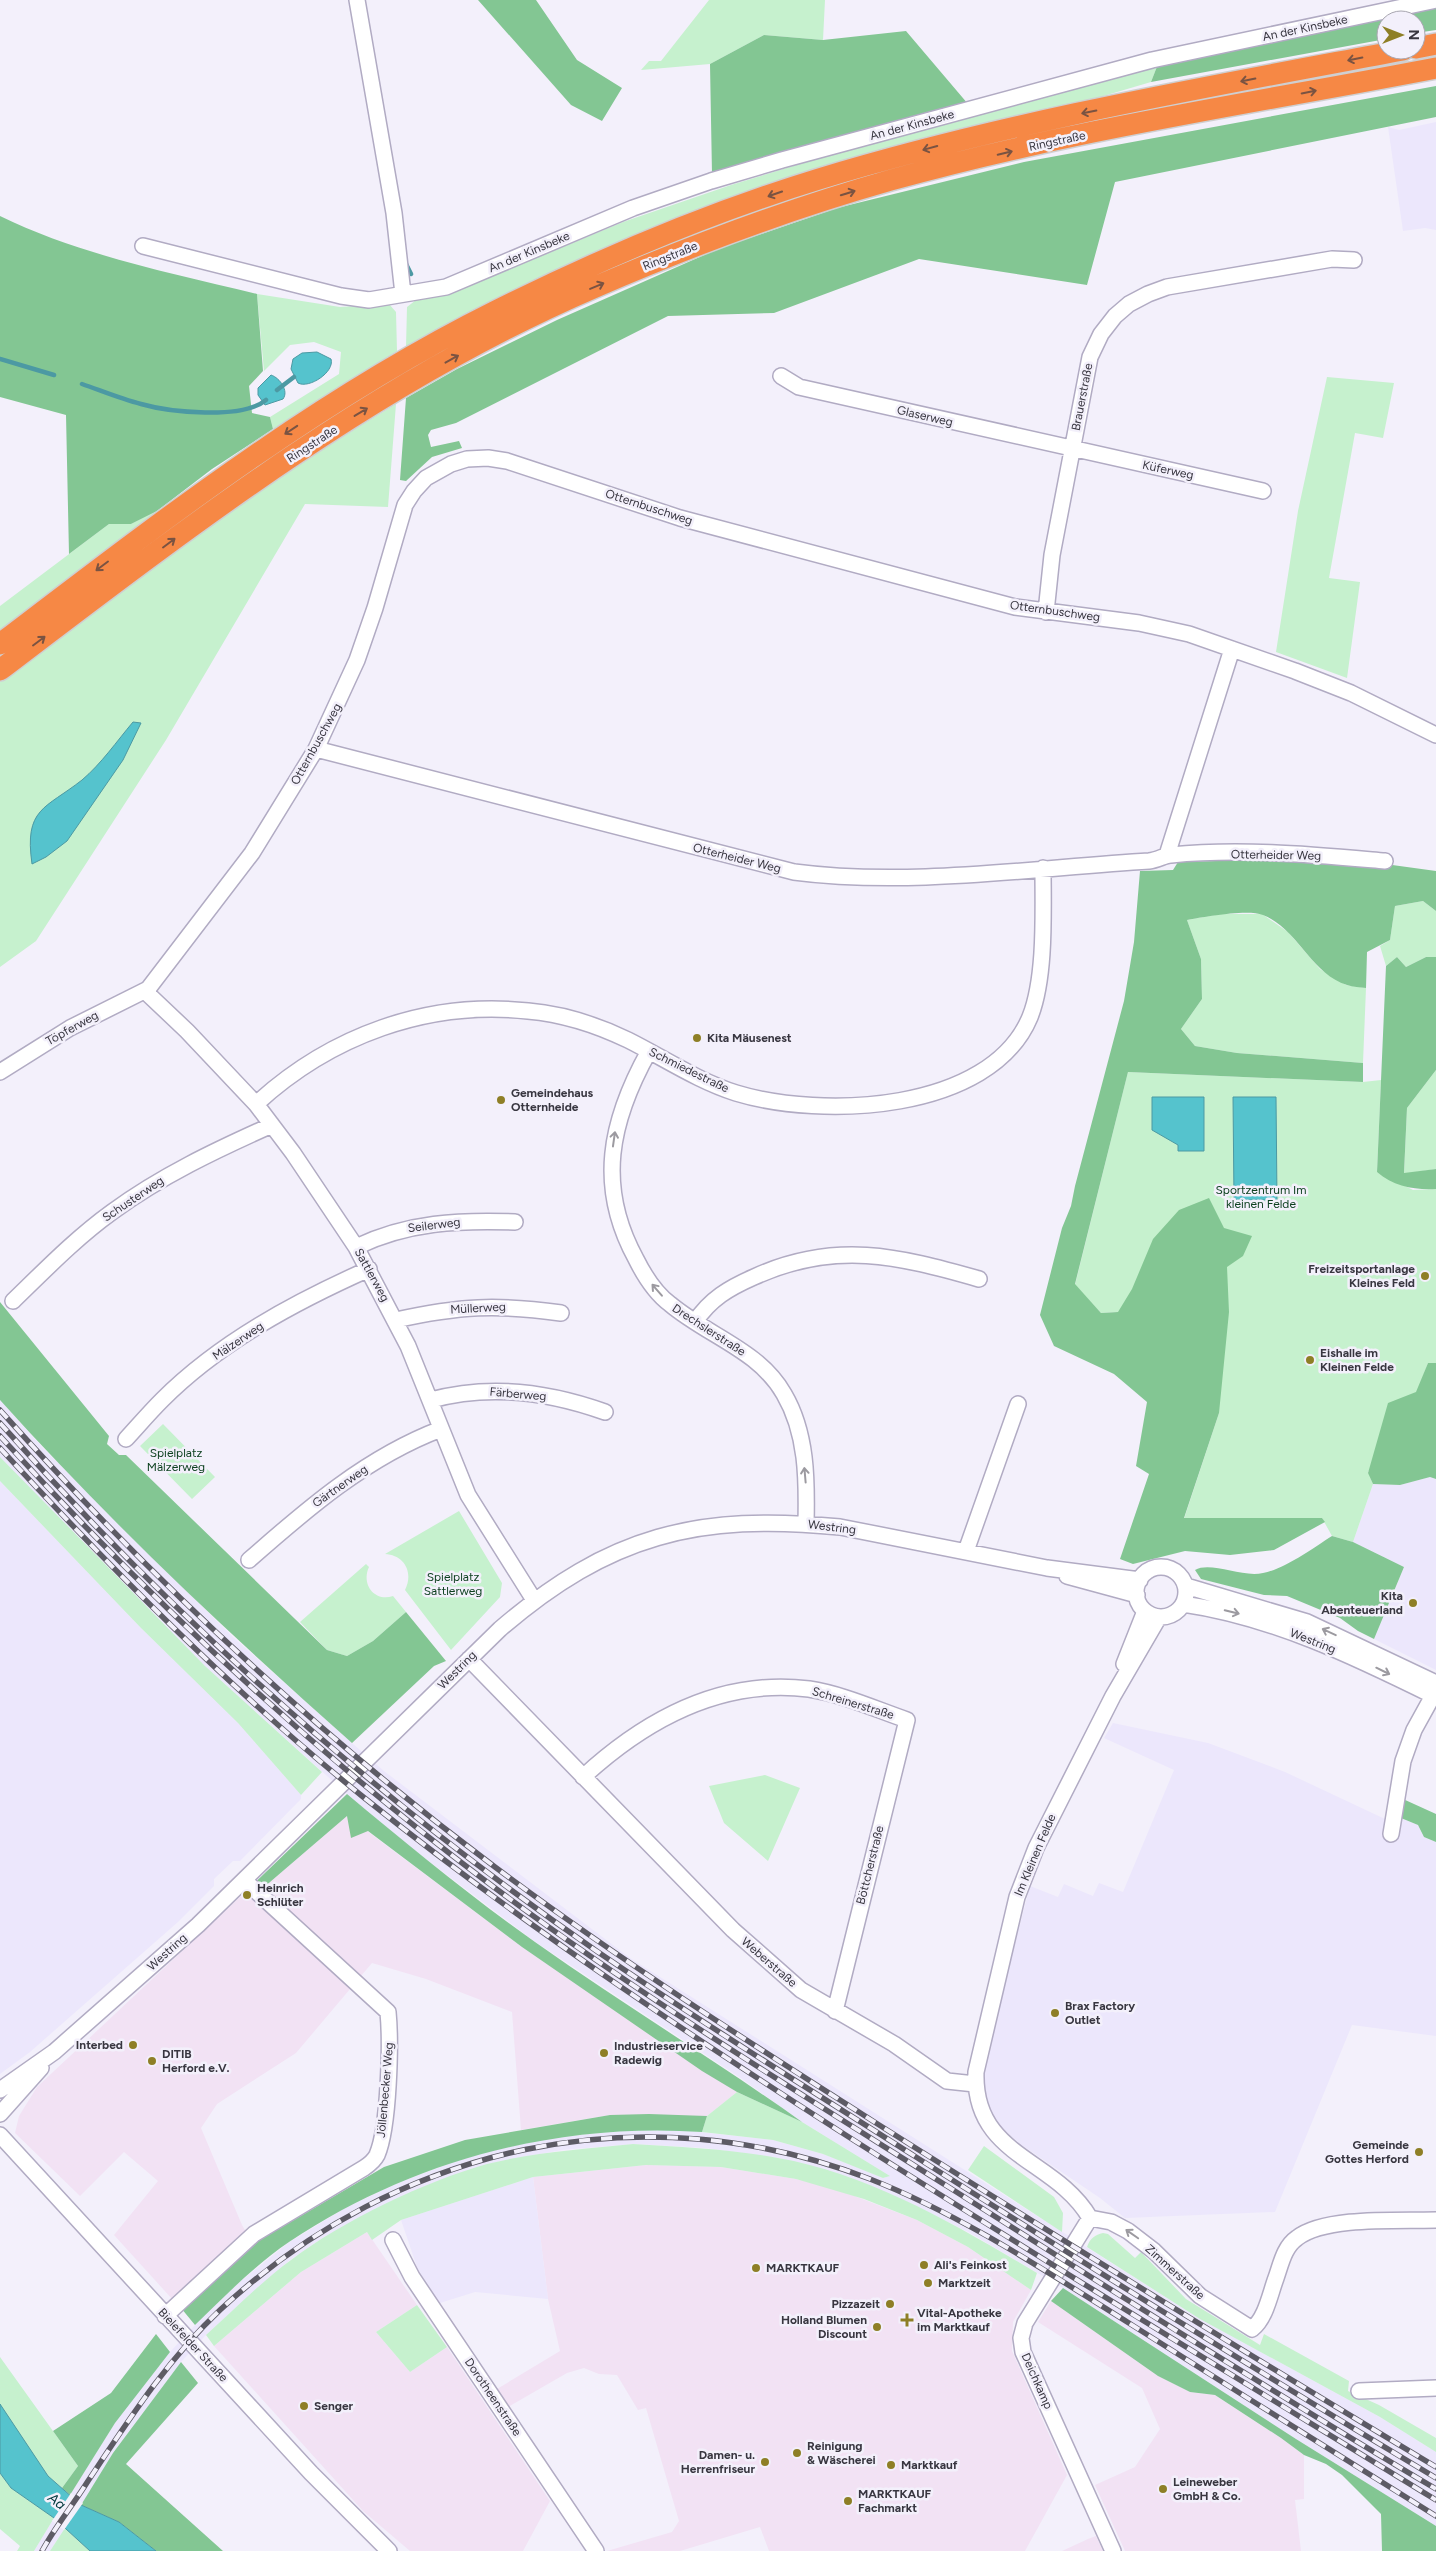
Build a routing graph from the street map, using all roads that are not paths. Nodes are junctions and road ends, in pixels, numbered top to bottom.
1 (357, 0) edge
2 (1436, 0) edge
3 (1376, 55) edge
4 (1436, 68) edge
5 (143, 246) dead end
6 (1354, 260) dead end
7 (403, 294) junction
8 (781, 376) dead end
9 (1072, 449) junction
10 (1263, 491) dead end
11 (1046, 612) junction
12 (0, 644) edge
13 (1232, 649) junction
14 (0, 670) edge
15 (1436, 735) edge
16 (316, 749) junction
17 (1167, 855) junction
18 (1385, 861) dead end
19 (1043, 868) junction
20 (148, 989) junction
21 (648, 1051) junction
22 (0, 1072) edge
23 (256, 1104) junction
24 (272, 1125) junction
25 (514, 1222) dead end
26 (356, 1247) junction
27 (370, 1269) junction
28 (979, 1279) dead end
29 (13, 1301) dead end
30 (561, 1313) dead end
31 (396, 1320) junction
32 (695, 1322) junction
33 (431, 1400) junction
34 (1018, 1404) dead end
35 (605, 1412) dead end
36 (441, 1429) junction
37 (126, 1439) dead end
38 (806, 1523) junction
39 (966, 1551) junction
40 (249, 1560) dead end
41 (1047, 1568) junction
42 (1140, 1580) junction
43 (1186, 1586) junction
44 (1136, 1595) junction
45 (534, 1600) junction
46 (1184, 1604) junction
47 (1145, 1611) junction
48 (1159, 1617) junction
49 (468, 1659) junction
50 (1435, 1691) edge
51 (1113, 1696) junction
52 (907, 1720) joint
53 (583, 1777) junction
54 (1391, 1834) dead end
55 (244, 1880) junction
56 (835, 2011) junction
57 (54, 2052) junction
58 (976, 2084) junction
59 (0, 2090) edge
60 (0, 2114) edge
61 (0, 2135) edge
62 (1090, 2218) junction
63 (1436, 2220) edge
64 (393, 2240) dead end
65 (165, 2316) junction
66 (1436, 2388) edge
67 (1359, 2391) dead end
68 (389, 2551) edge
69 (596, 2551) edge
70 (1113, 2551) edge

1 - 7 street
2 - 7 street, An der Kinsbeke
3 -> 12 highway, Ringstraße
14 -> 4 highway, Ringstraße
5 - 7 street, An der Kinsbeke
6 - 9 street, Brauerstraße
8 - 9 street, Glaserweg
9 - 10 street, Küferweg
9 - 11 street, Brauerstraße
11 - 13 street, Otternbuschweg
11 - 16 street, Otternbuschweg
13 - 15 street, Otternbuschweg
13 - 17 street
16 - 19 street, Otterheider Weg
16 - 20 street, Otternbuschweg
17 - 18 street, Otterheider Weg
17 - 19 street, Otterheider Weg
19 - 21 street, Schmiedestraße
20 - 22 street, Töpferweg
20 - 23 street, Sattlerweg
21 - 23 street, Schmiedestraße
32 -> 21 street, Drechslerstraße
23 - 24 street, Sattlerweg
24 - 26 street, Sattlerweg
24 - 29 street, Schusterweg
25 - 26 street, Seilerweg
26 - 27 street, Sattlerweg
27 - 31 street, Sattlerweg
27 - 37 street, Mälzerweg
28 - 32 street
30 - 31 street, Müllerweg
31 - 33 street, Sattlerweg
38 -> 32 street, Drechslerstraße
33 - 35 street, Färberweg
33 - 36 street, Sattlerweg
34 - 39 street
36 - 40 street, Gärtnerweg
36 - 45 street, Sattlerweg
38 - 39 street, Westring
38 - 45 street, Westring
39 - 41 street, Westring
41 - 42 street, Westring
41 - 44 street, Westring
42 - 43 street
42 - 44 street
43 - 46 street
50 -> 43 street, Westring
44 - 47 street
45 - 49 street, Westring
46 - 48 street
46 -> 50 street, Westring
47 - 48 street
47 - 51 street, Im Kleinen Felde
48 - 51 street, Im Kleinen Felde
49 - 53 street, Weberstraße
49 - 55 street, Westring
50 - 54 street
51 - 58 street, Im Kleinen Felde
52 - 53 street, Schreinerstraße
52 - 56 street, Böttcherstraße
53 - 56 street, Weberstraße
55 - 57 street, Westring
55 - 65 street, Jöllenbecker Weg
56 - 58 street, Weberstraße
57 - 59 street, Westring
57 - 60 street, Westring
58 - 62 street
61 - 65 street, Bielefelder Straße
63 -> 62 street, Zimmerstraße
62 - 70 street, Deichkamp
64 - 69 street, Dorotheenstraße
65 - 68 street, Bielefelder Straße
66 - 67 street

